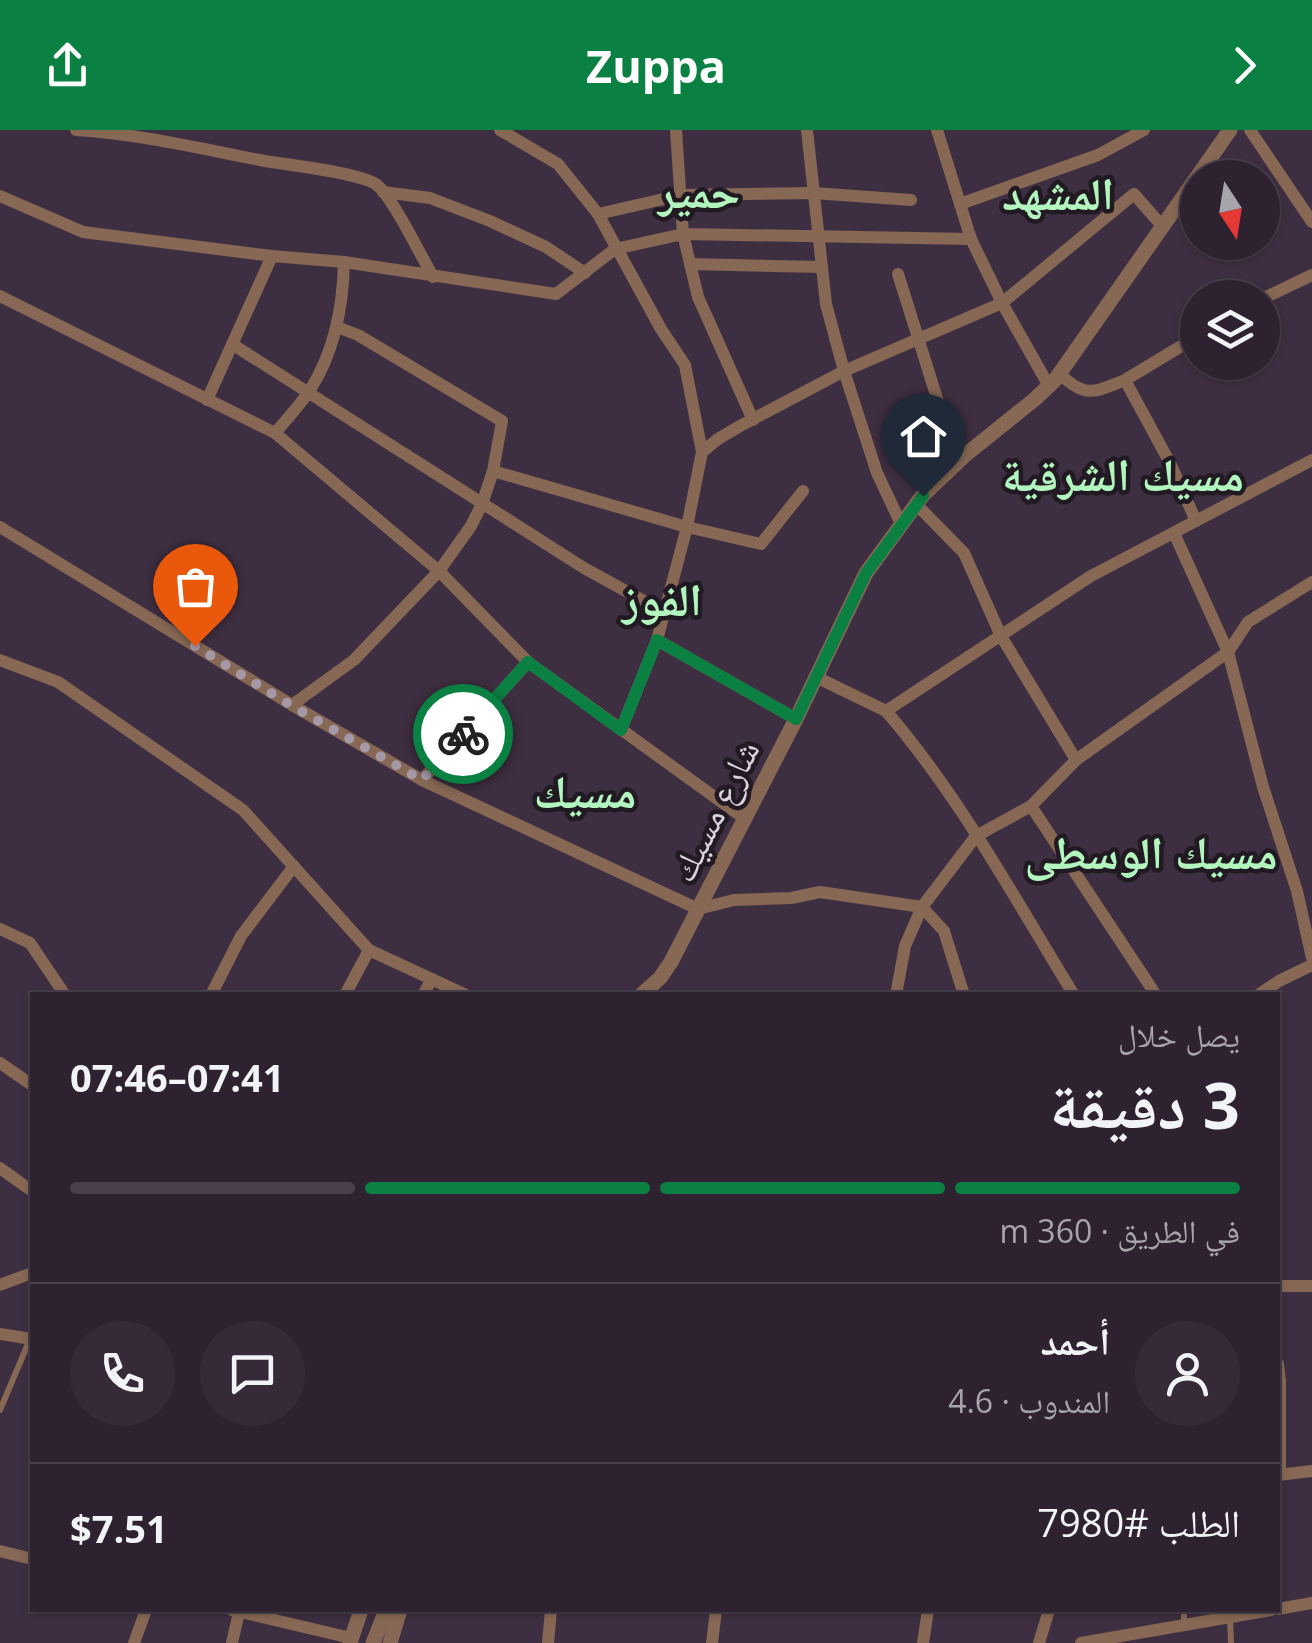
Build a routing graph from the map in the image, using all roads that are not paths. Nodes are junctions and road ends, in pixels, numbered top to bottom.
1 (76, 130) edge
2 (500, 130) edge
3 (676, 130) edge
4 (807, 130) edge
5 (937, 130) edge
6 (1144, 130) edge
7 (1230, 130) edge
8 (1250, 130) edge
9 (383, 192) junction
10 (813, 194) junction
11 (680, 195) junction
12 (0, 196) edge
13 (911, 200) dead end
14 (960, 204) junction
15 (598, 214) junction
16 (1312, 222) edge
17 (1163, 226) junction
18 (683, 234) junction
19 (818, 236) junction
20 (971, 239) junction
21 (619, 248) junction
22 (272, 256) junction
23 (344, 262) junction
24 (690, 264) junction
25 (821, 267) junction
26 (584, 273) junction
27 (898, 274) dead end
28 (1312, 275) edge
29 (433, 277) junction
30 (1280, 290) edge
31 (0, 296) edge
32 (1002, 303) junction
33 (337, 326) junction
34 (918, 339) junction
35 (232, 344) junction
36 (1180, 347) edge
37 (844, 371) junction
38 (1055, 380) junction
39 (1125, 380) junction
40 (309, 391) junction
41 (207, 400) junction
42 (753, 420) junction
43 (275, 433) junction
44 (702, 452) junction
45 (1312, 460) edge
46 (957, 462) junction
47 (494, 471) junction
48 (803, 491) dead end
49 (482, 504) junction
50 (916, 504) junction
51 (1196, 521) junction
52 (901, 524) junction
53 (0, 527) edge
54 (686, 527) junction
55 (1174, 533) junction
56 (439, 571) junction
57 (1312, 582) edge
58 (664, 612) junction
59 (1002, 636) junction
60 (657, 640) junction
61 (1228, 652) junction
62 (0, 660) edge
63 (528, 662) junction
64 (816, 677) junction
65 (292, 706) junction
66 (886, 711) junction
67 (796, 719) junction
68 (621, 730) junction
69 (1076, 760) junction
70 (422, 780) junction
71 (1031, 806) junction
72 (745, 819) junction
73 (976, 836) junction
74 (294, 866) junction
75 (922, 907) junction
76 (698, 909) junction
77 (0, 928) edge
78 (370, 950) junction
79 (1312, 961) edge
80 (432, 979) junction
81 (62, 992) edge
82 (213, 992) edge
83 (347, 992) edge
84 (425, 992) edge
85 (460, 992) edge
86 (650, 992) edge
87 (897, 992) edge
88 (963, 992) edge
89 (1072, 992) edge
90 (1154, 992) edge
91 (1262, 992) edge
92 (0, 1063) edge
93 (30, 1083) edge
94 (0, 1168) edge
95 (30, 1190) edge
96 (30, 1273) edge
97 (0, 1285) edge
98 (1280, 1286) edge
99 (1312, 1286) edge
100 (0, 1334) edge
101 (30, 1339) edge
102 (30, 1341) edge
103 (0, 1410) edge
104 (1312, 1471) edge
105 (1280, 1475) edge
106 (0, 1551) edge
107 (30, 1559) edge
108 (1312, 1603) edge
109 (1280, 1609) edge
110 (145, 1612) edge
111 (236, 1612) edge
112 (246, 1612) edge
113 (361, 1612) edge
114 (375, 1612) edge
115 (384, 1612) edge
116 (399, 1612) edge
117 (551, 1612) edge
118 (716, 1612) edge
119 (928, 1612) edge
120 (1048, 1612) edge
121 (1184, 1612) edge
122 (1261, 1612) edge
123 (293, 1617) edge
124 (1230, 1617) junction
125 (1184, 1625) junction
126 (360, 1642) edge
127 (134, 1643) edge
128 (232, 1643) edge
129 (390, 1643) edge
130 (548, 1643) edge
131 (712, 1643) edge
132 (923, 1643) edge
133 (1039, 1643) edge
134 (1081, 1643) edge
135 (1231, 1643) edge

1 - 9 street
2 - 15 street
3 - 11 street
4 - 10 street
5 - 14 street
6 - 14 street
7 - 17 street, شارع مسيك
8 - 16 street
9 - 26 street
9 - 29 street
10 - 11 street
10 - 13 street
10 - 19 street
11 - 15 street
11 - 18 street
12 - 22 street
14 - 20 street
15 - 21 street
17 - 32 street
17 - 38 street, شارع مسيك
18 - 19 street
18 - 21 street
18 - 24 street
19 - 20 street
19 - 25 street
20 - 32 street
21 - 26 street
21 - 44 street
22 - 23 street
22 - 35 street
23 - 29 street
23 - 33 street
24 - 25 street
24 - 42 street
25 - 37 street
26 - 29 street
27 - 34 street
28 - 30 street
31 - 41 street
32 - 34 street
32 - 38 street
33 - 40 street
33 - 47 street
34 - 37 street
34 - 46 street
35 - 40 street
35 - 41 street
36 - 39 street
37 - 42 street
37 - 52 street
38 - 39 street
38 - 46 street, شارع مسيك
39 - 51 street
40 - 43 street
40 - 49 street
41 - 43 street
42 - 44 street
43 - 56 street
44 - 54 street
45 - 51 street
46 - 50 street, شارع مسيك
47 - 49 street
47 - 54 street
48 - 54 street
49 - 56 street
49 - 58 street
50 - 52 street, شارع مسيك
50 - 59 street
51 - 55 street
52 - 64 street, شارع مسيك
53 - 65 street
54 - 58 street
55 - 59 street
55 - 61 street
56 - 63 street
56 - 65 street
57 - 61 street
58 - 60 street
59 - 66 street
59 - 69 street
60 - 67 street
60 - 68 street
61 - 69 street
61 - 79 street
62 - 74 street
63 - 68 street
63 - 70 street
64 - 66 street
64 - 67 street, شارع مسيك
65 - 70 street
66 - 73 street
67 - 72 street, شارع مسيك
68 - 72 street
69 - 71 street
70 - 76 street
71 - 73 street
71 - 90 street
72 - 76 street, شارع مسيك
73 - 75 street
73 - 89 street
74 - 78 street
74 - 82 street
75 - 76 street
75 - 87 street
75 - 88 street
76 - 86 street, شارع مسيك
77 - 81 street
78 - 80 street
78 - 83 street
79 - 91 street
80 - 84 street
80 - 85 street
92 - 93 street
94 - 95 street
96 - 97 street
98 - 99 street
100 - 101 street
102 - 103 lane
104 - 105 street
106 - 107 street
108 - 109 street
110 - 127 street
111 - 128 street
112 - 123 street
113 - 126 street
114 - 126 street
115 - 126 street
116 - 129 street
117 - 130 street
118 - 131 street
119 - 132 street
120 - 133 street
121 - 125 lane
122 - 124 street
123 - 126 street
124 - 125 street
124 - 135 lane
125 - 134 street

